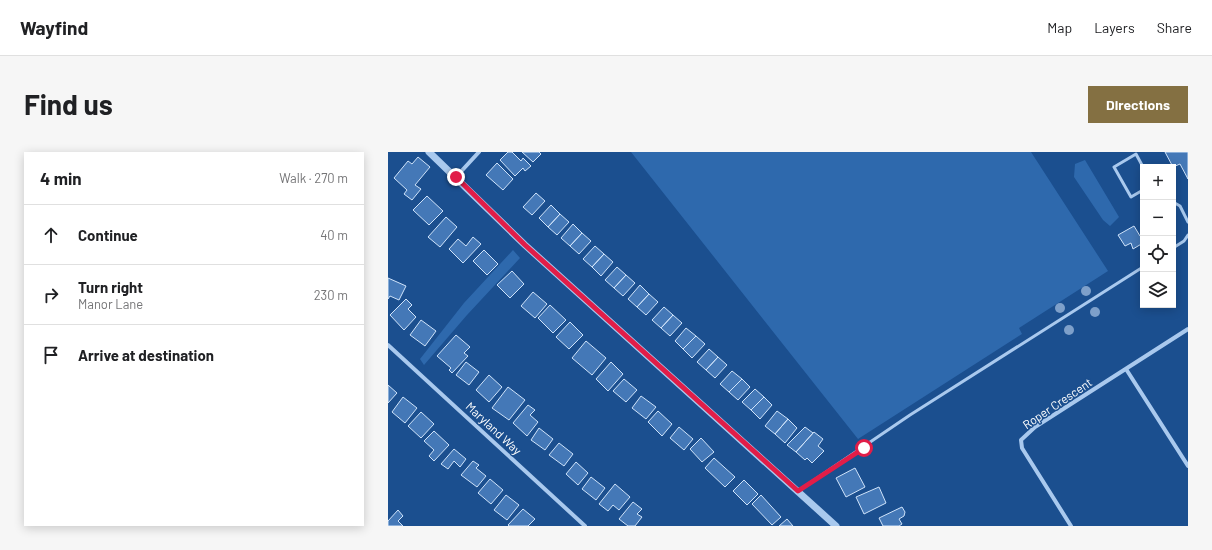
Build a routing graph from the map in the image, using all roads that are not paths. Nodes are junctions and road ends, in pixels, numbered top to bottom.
1 (429, 152) edge
2 (479, 152) edge
3 (1141, 164) edge
4 (456, 177) junction
5 (1140, 192) edge
6 (1176, 204) edge
7 (1188, 222) edge
8 (1188, 235) edge
9 (1176, 246) edge
10 (1140, 269) edge
11 (1188, 329) edge
12 (388, 344) edge
13 (1126, 370) junction
14 (1188, 466) edge
15 (798, 491) junction
16 (585, 526) edge
17 (836, 526) edge
18 (1072, 526) edge

1 - 4 street
2 - 4 street
3 - 5 lane
4 - 15 street
6 - 7 lane
8 - 9 lane
10 - 15 lane
11 - 13 street, Roper Crescent
12 - 16 street, Maryland Way
13 - 14 street
13 - 18 street, Roper Crescent
15 - 17 street

